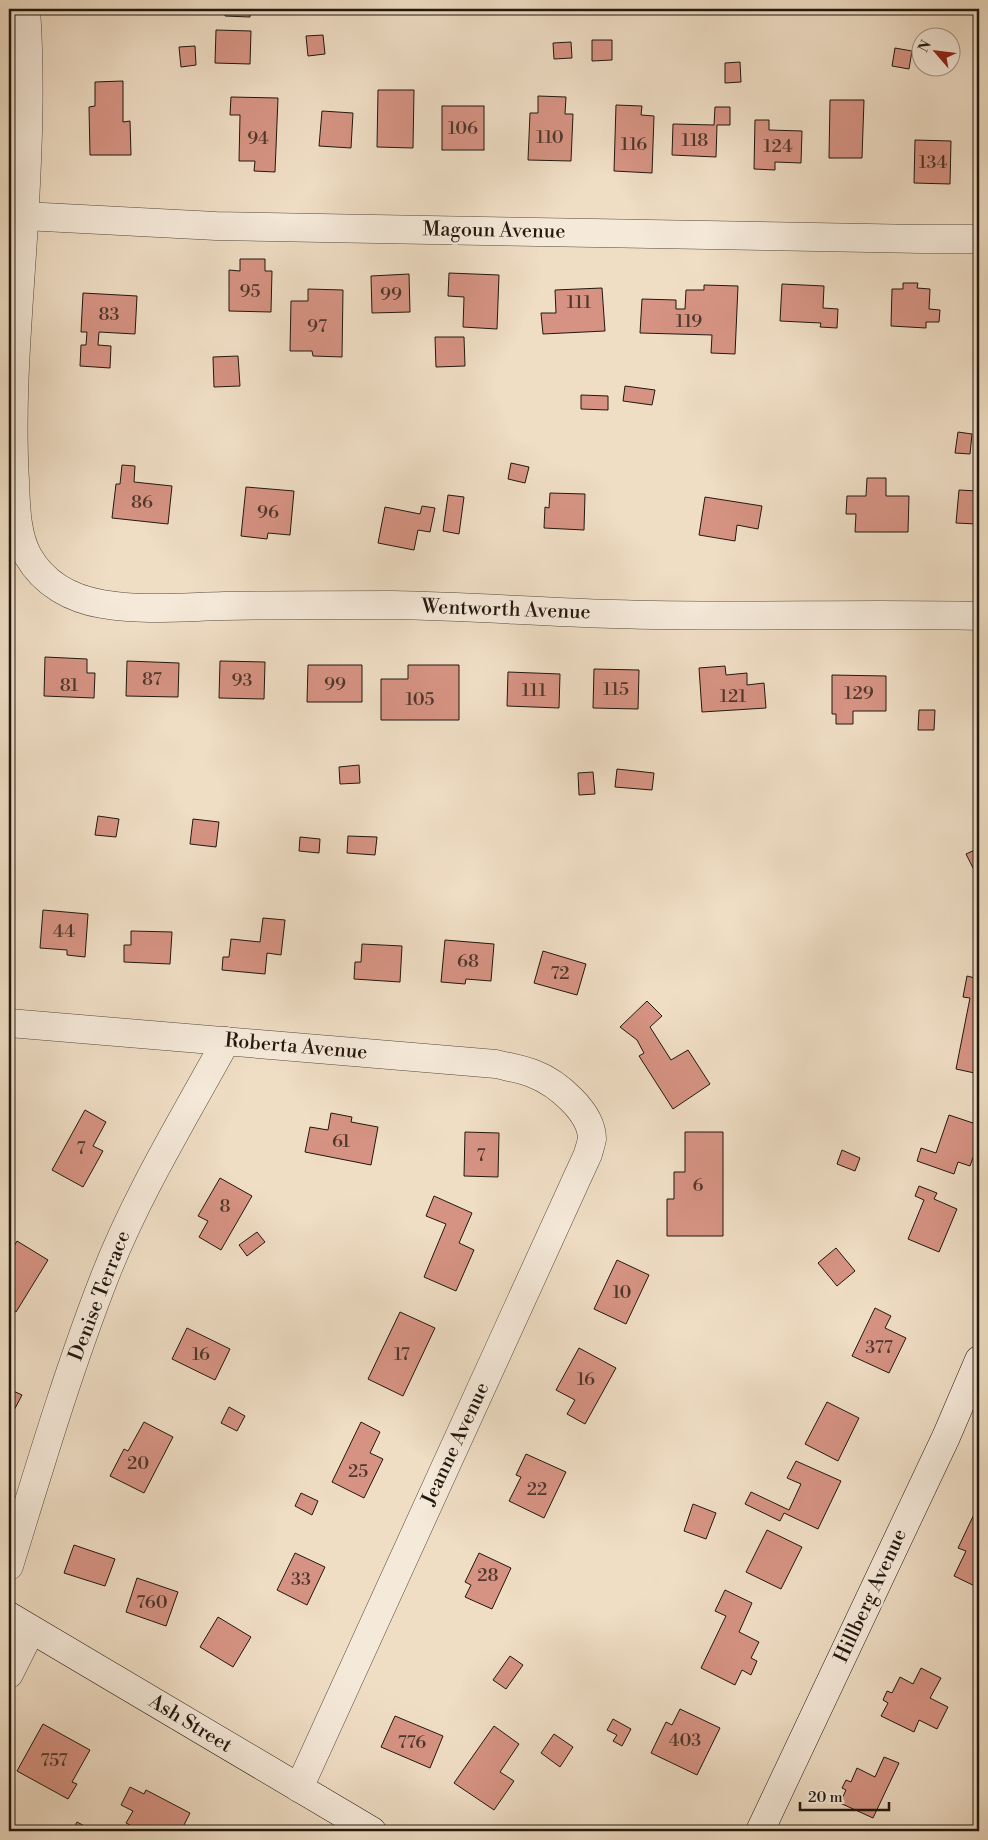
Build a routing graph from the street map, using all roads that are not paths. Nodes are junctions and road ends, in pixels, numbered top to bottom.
1 (26, 9) edge
2 (16, 216) edge
3 (979, 239) edge
4 (979, 616) edge
5 (9, 1022) edge
6 (226, 1041) junction
7 (573, 1101) joint
8 (978, 1369) edge
9 (9, 1566) edge
10 (20, 1623) edge
11 (9, 1674) edge
12 (298, 1788) junction
13 (372, 1831) edge
14 (760, 1831) edge

1 - 2 street, Wentworth Avenue
2 - 3 street, Magoun Avenue
2 - 4 street, Wentworth Avenue
5 - 6 street, Roberta Avenue
6 - 7 street, Roberta Avenue
6 - 9 street, Denise Terrace
7 - 12 street, Jeanne Avenue
8 - 14 street, Hillberg Avenue
10 - 11 street
10 - 12 street, Ash Street
12 - 13 street, Ash Street

